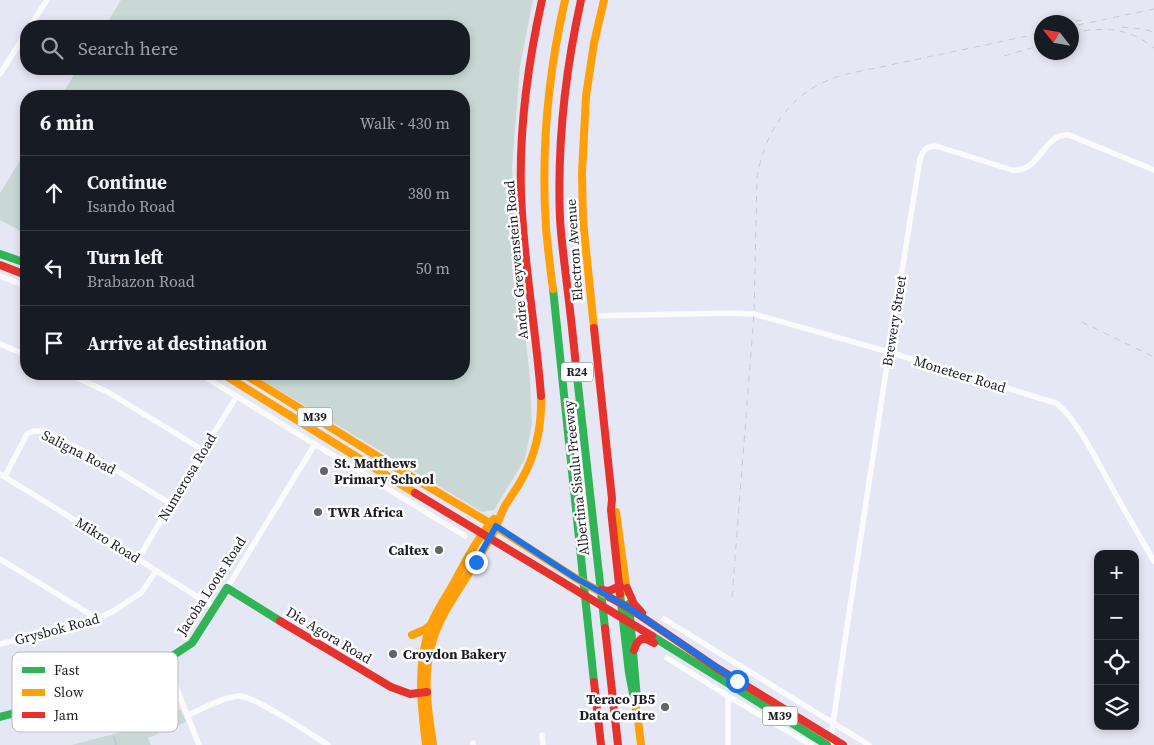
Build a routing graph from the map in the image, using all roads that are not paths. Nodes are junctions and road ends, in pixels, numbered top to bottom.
1 (47, 0) edge
2 (542, 0) edge
3 (565, 0) edge
4 (581, 0) edge
5 (604, 0) edge
6 (34, 20) edge
7 (20, 42) edge
8 (0, 74) edge
9 (1154, 170) edge
10 (0, 254) edge
11 (20, 261) edge
12 (0, 265) edge
13 (20, 273) edge
14 (0, 276) edge
15 (20, 284) edge
16 (592, 316) junction
17 (0, 344) edge
18 (20, 352) edge
19 (889, 352) junction
20 (81, 380) edge
21 (210, 380) edge
22 (233, 380) edge
23 (254, 380) edge
24 (237, 396) junction
25 (315, 444) junction
26 (203, 450) junction
27 (2, 475) edge
28 (171, 504) junction
29 (493, 525) junction
30 (465, 536) dead end
31 (486, 537) junction
32 (0, 559) edge
33 (138, 559) junction
34 (1154, 561) edge
35 (156, 571) junction
36 (227, 588) junction
37 (621, 588) junction
38 (596, 589) junction
39 (620, 603) junction
40 (215, 608) junction
41 (629, 608) junction
42 (621, 618) junction
43 (98, 619) junction
44 (664, 620) dead end
45 (431, 624) junction
46 (630, 624) junction
47 (652, 624) junction
48 (412, 635) dead end
49 (0, 644) edge
50 (668, 647) junction
51 (634, 650) junction
52 (178, 652) edge
53 (667, 658) dead end
54 (178, 690) edge
55 (424, 693) junction
56 (728, 696) junction
57 (637, 714) junction
58 (188, 715) junction
59 (833, 723) junction
60 (542, 735) dead end
61 (830, 743) edge
62 (199, 745) edge
63 (328, 745) edge
64 (426, 745) edge
65 (433, 745) edge
66 (543, 745) edge
67 (601, 745) edge
68 (618, 745) edge
69 (641, 745) edge
70 (728, 745) edge
71 (811, 745) edge
72 (843, 745) edge
73 (869, 745) edge

1 - 6 street
2 - 29 main road, Andre Greyvenstein Road
3 - 67 main road, Albertina Sisulu Freeway / R24
4 - 68 main road, Albertina Sisulu Freeway / R24
5 - 16 main road, Electron Avenue
7 - 8 street
9 - 19 street, Brewery Street
10 - 11 main road
12 - 13 main road
14 - 15 street
16 - 19 street, Moneteer Road
16 - 37 main road, Electron Avenue
17 - 18 street
19 - 34 street, Moneteer Road
19 - 59 street, Brewery Street
20 - 26 street
21 - 24 street
22 - 31 main road, M39
23 - 29 main road, M39
24 - 25 street
24 - 26 street, Numerosa Road
25 - 30 street
25 - 36 street, Jacoba Loots Road
26 - 28 street, Numerosa Road
27 - 28 street, Saligna Road
27 - 33 street, Mikro Road
28 - 33 street, Numerosa Road
29 - 31 main road, Andre Greyvenstein Road
29 - 38 main road, M39
31 - 42 main road, M39
31 - 45 main road
31 - 55 main road
32 - 43 street
33 - 35 street, Mikro Road
35 - 40 street, Mikro Road
35 - 43 street, Grysbok Road
36 - 40 main road, Jacoba Loots Road
36 - 55 main road, Die Agora Road
37 - 38 main road
37 - 39 main road, Electron Avenue
37 - 41 main road, Electron Avenue
37 - 47 main road
38 - 39 main road, M39
39 - 41 main road, M39
39 - 42 main road, Electron Avenue
40 - 52 main road, Jacoba Loots Road
41 - 46 main road, Electron Avenue
41 - 47 main road, M39
42 - 46 main road, M39
42 - 57 main road, Electron Avenue
43 - 49 street, Grysbok Road
44 - 59 street
45 - 48 main road
45 - 55 main road
46 - 50 main road, M39
46 - 51 main road, Electron Avenue
47 - 61 main road, M39
50 - 51 main road
50 - 61 main road, M39
51 - 57 main road, Electron Avenue
53 - 56 street
54 - 58 street
55 - 64 main road
55 - 65 main road
56 - 70 street
56 - 71 street
57 - 69 main road, Electron Avenue
58 - 62 street
58 - 63 street
59 - 61 street, Brewery Street
59 - 73 street
60 - 66 street
61 - 72 main road, M39

